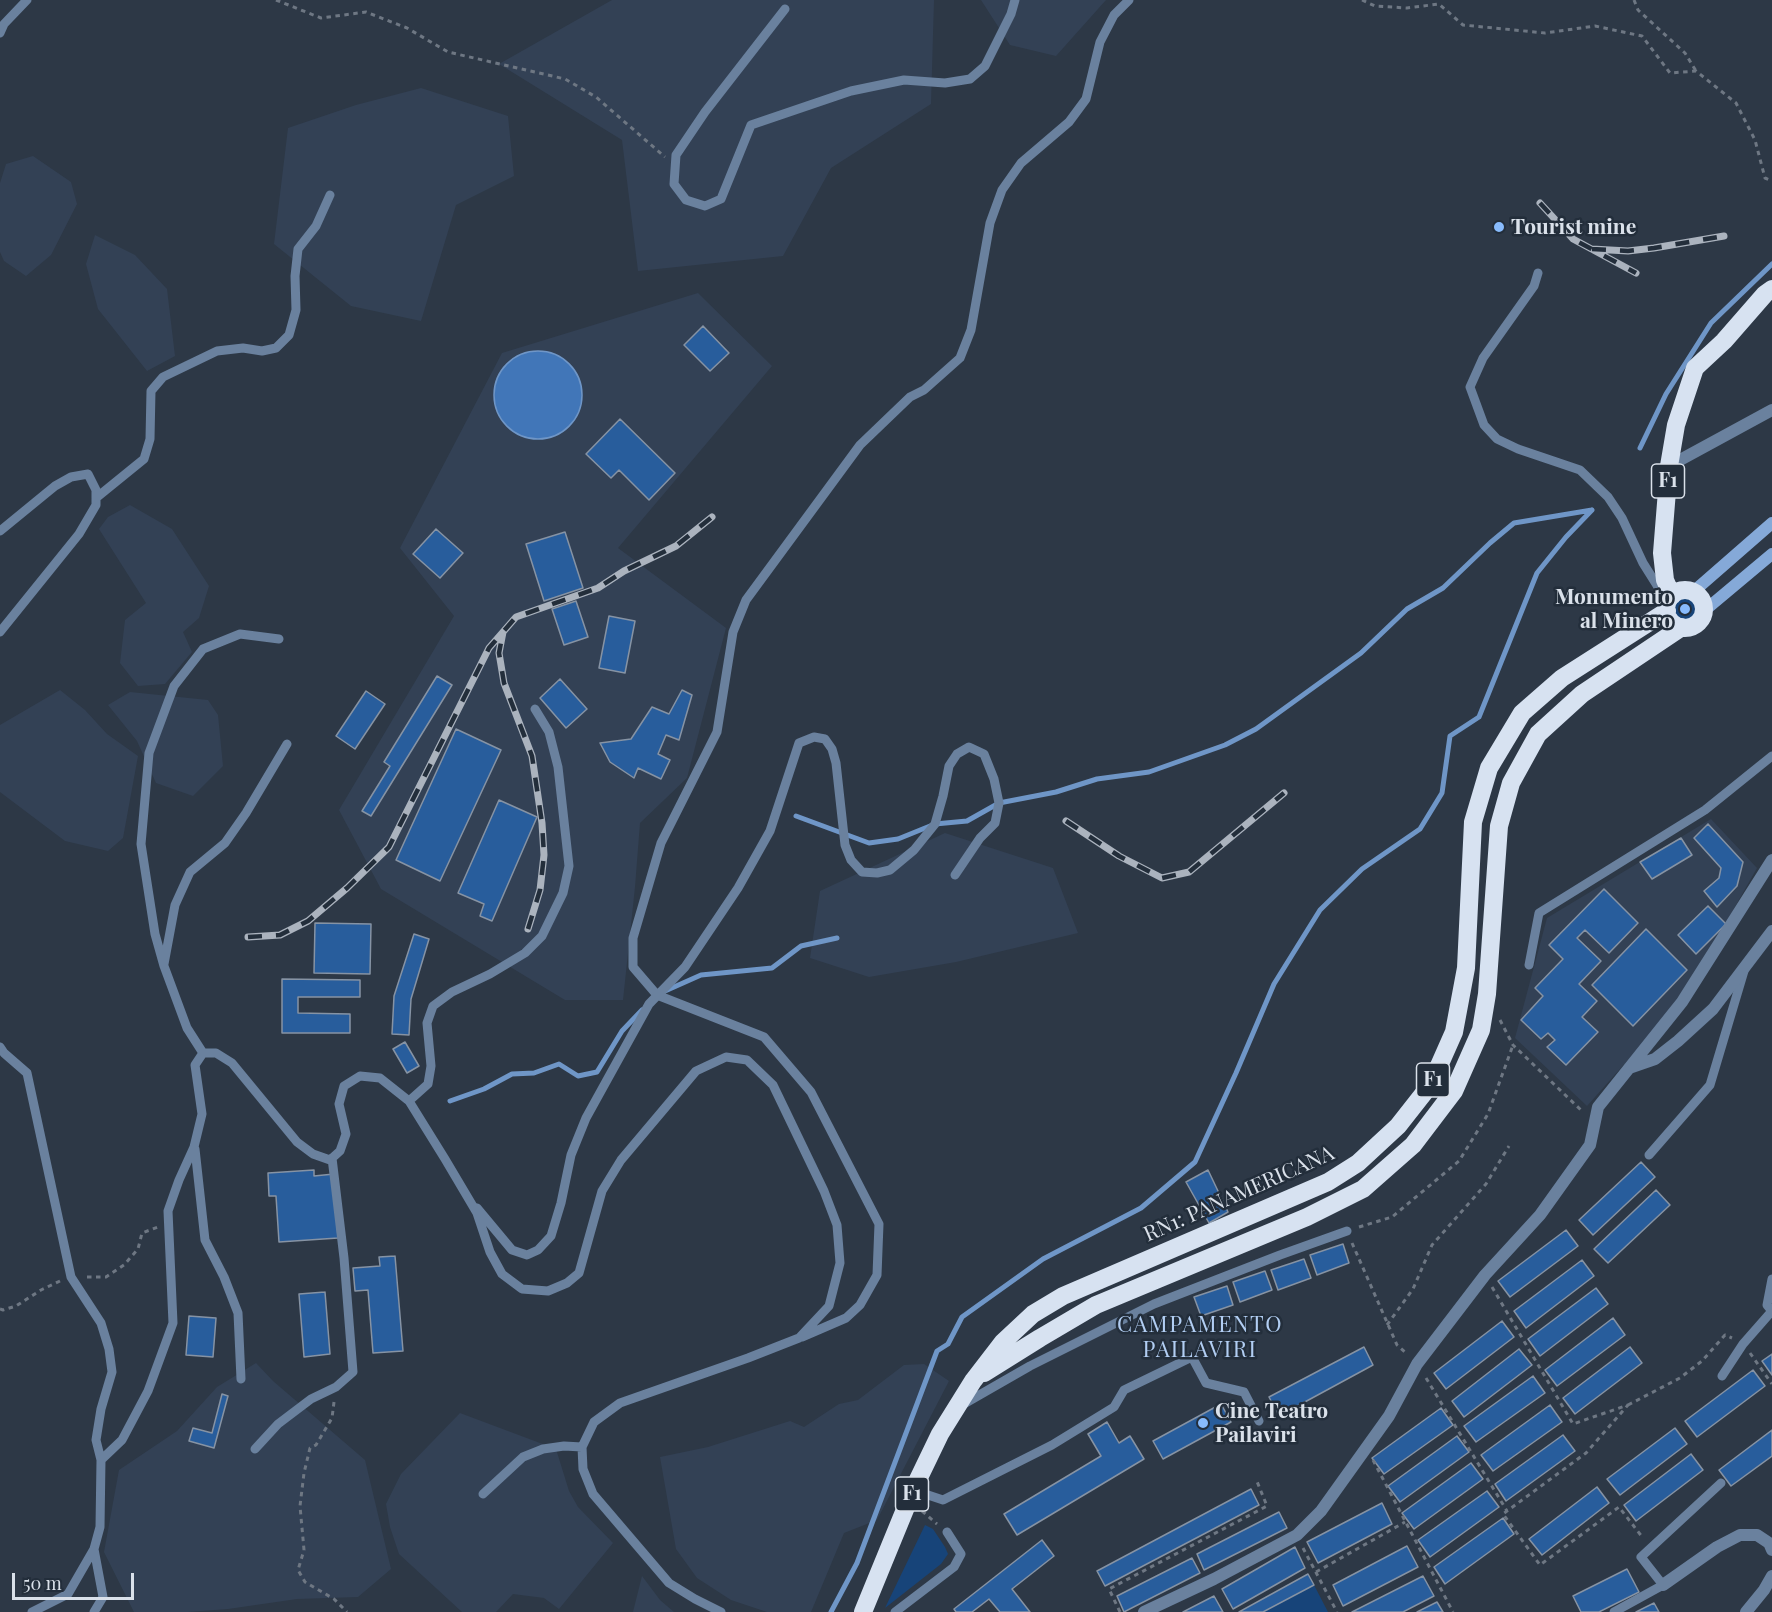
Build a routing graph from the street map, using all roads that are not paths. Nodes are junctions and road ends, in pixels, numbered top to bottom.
1 (27, 0) edge
2 (1015, 0) edge
3 (1130, 0) edge
4 (786, 9) dead end
5 (0, 33) edge
6 (330, 195) dead end
7 (1538, 273) dead end
8 (1772, 289) edge
9 (1772, 410) edge
10 (1669, 466) junction
11 (96, 498) junction
12 (1772, 523) edge
13 (0, 531) edge
14 (1772, 554) edge
15 (1693, 592) junction
16 (1669, 603) junction
17 (1704, 610) junction
18 (1682, 627) junction
19 (0, 632) edge
20 (279, 639) dead end
21 (535, 709) dead end
22 (287, 744) dead end
23 (1772, 756) edge
24 (1772, 860) edge
25 (955, 876) dead end
26 (1772, 931) edge
27 (1529, 964) dead end
28 (164, 966) junction
29 (1745, 966) junction
30 (657, 995) junction
31 (0, 1047) edge
32 (203, 1053) junction
33 (1629, 1068) junction
34 (409, 1101) junction
35 (194, 1147) junction
36 (1649, 1155) dead end
37 (332, 1158) junction
38 (468, 1197) junction
39 (1347, 1231) road end
40 (1772, 1279) edge
41 (1772, 1311) edge
42 (799, 1338) junction
43 (1722, 1376) dead end
44 (241, 1378) dead end
45 (973, 1381) junction
46 (955, 1409) junction
47 (1259, 1421) dead end
48 (582, 1447) junction
49 (255, 1449) dead end
50 (101, 1460) junction
51 (1721, 1483) dead end
52 (483, 1494) dead end
53 (911, 1495) junction
54 (947, 1532) road end
55 (94, 1549) junction
56 (1772, 1550) edge
57 (1772, 1576) edge
58 (1663, 1585) junction
59 (32, 1612) edge
60 (94, 1612) edge
61 (721, 1612) edge
62 (862, 1612) edge
63 (895, 1612) edge
64 (1144, 1612) edge
65 (1614, 1612) edge
66 (1746, 1612) edge

1 - 5 lane
2 - 4 lane
3 - 30 lane
6 - 11 lane
7 - 16 lane
8 - 10 highway, F1
9 - 10 street
10 - 16 highway, F1
11 - 13 lane
11 - 19 lane
12 - 15 main road
14 - 17 main road
15 - 16 highway
15 - 17 highway
16 - 18 highway
16 - 45 highway, RN1: PANAMERICANA / F1
17 - 18 highway
18 - 45 highway, RN1: PANAMERICANA / F1
20 - 28 lane
21 - 34 lane
22 - 28 lane
23 - 27 lane
24 - 33 street
25 - 30 lane
26 - 29 street
28 - 32 lane
29 - 33 street
29 - 36 lane
30 - 38 lane
30 - 42 lane
31 - 50 lane
32 - 35 lane
32 - 37 lane
33 - 64 street
34 - 37 lane
34 - 38 lane
35 - 44 lane
35 - 50 lane
37 - 49 lane
38 - 42 lane
39 - 46 lane
40 - 41 lane
41 - 43 lane
42 - 48 lane
45 - 46 highway, RN1: PANAMERICANA / F1
46 - 53 highway, RN1: PANAMERICANA / F1
47 - 53 lane
48 - 52 lane
48 - 61 lane
50 - 55 lane
51 - 58 lane
53 - 62 highway, RN1: PANAMERICANA / F1
54 - 63 lane
55 - 59 lane
55 - 60 lane
56 - 58 street
57 - 66 street
58 - 65 lane

